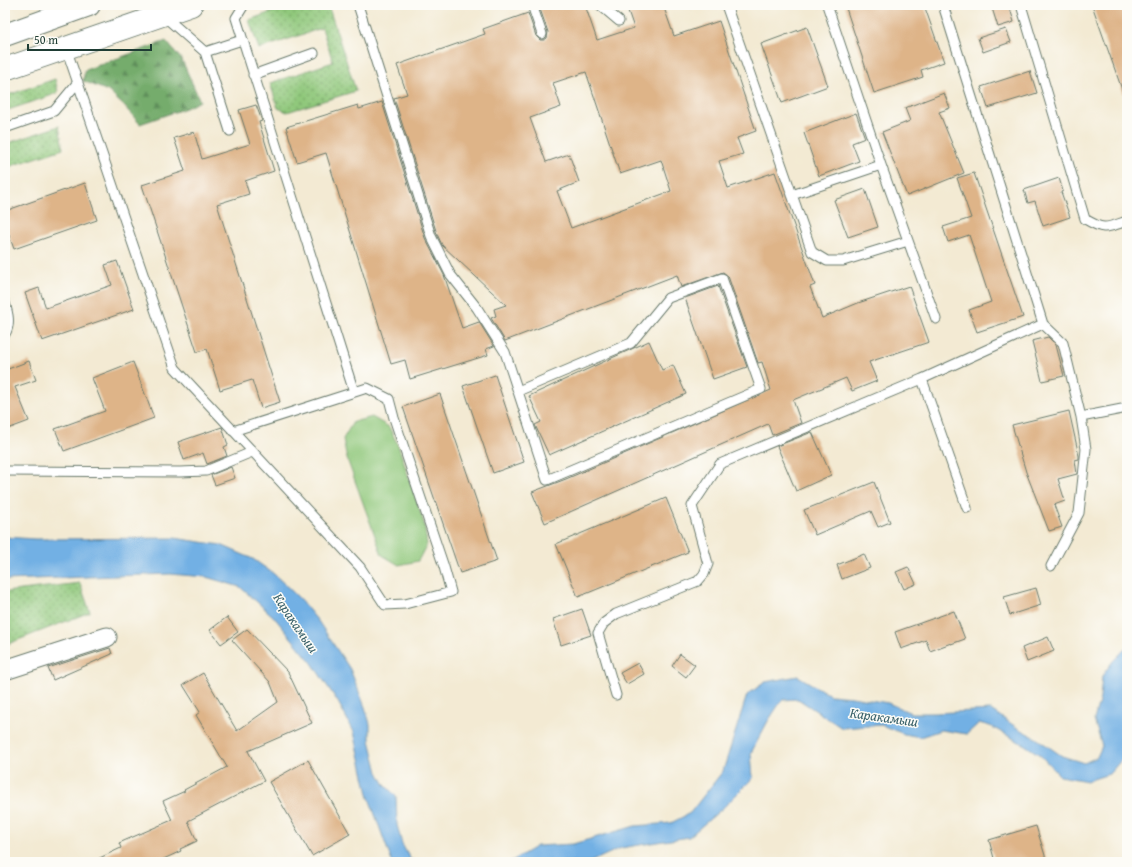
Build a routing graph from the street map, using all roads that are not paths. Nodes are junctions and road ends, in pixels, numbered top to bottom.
1 (89, 5) edge
2 (191, 5) edge
3 (244, 5) edge
4 (358, 5) edge
5 (532, 5) edge
6 (600, 5) edge
7 (726, 5) edge
8 (827, 5) edge
9 (943, 5) edge
10 (1021, 5) edge
11 (162, 15) junction
12 (619, 21) dead end
13 (542, 34) dead end
14 (5, 35) edge
15 (242, 40) junction
16 (66, 48) junction
17 (205, 52) junction
18 (314, 53) dead end
19 (5, 69) edge
20 (253, 75) junction
21 (78, 82) junction
22 (5, 128) edge
23 (230, 131) dead end
24 (882, 165) junction
25 (792, 195) junction
26 (1127, 221) edge
27 (908, 241) junction
28 (5, 303) edge
29 (936, 319) dead end
30 (1043, 324) junction
31 (5, 334) edge
32 (922, 379) junction
33 (518, 391) junction
34 (354, 392) junction
35 (1127, 408) edge
36 (1081, 417) junction
37 (233, 431) junction
38 (252, 452) junction
39 (5, 470) edge
40 (967, 508) dead end
41 (1051, 566) dead end
42 (107, 637) dead end
43 (5, 670) edge
44 (616, 695) dead end

1 - 14 highway
2 - 11 highway
3 - 15 lane
4 - 33 lane
5 - 13 lane
6 - 12 lane
7 - 25 lane
8 - 24 lane
9 - 30 lane
10 - 26 lane
11 - 16 highway
11 - 17 lane
15 - 17 lane
15 - 20 lane
16 - 19 highway
16 - 21 lane
17 - 23 lane
18 - 20 lane
20 - 34 lane
21 - 22 lane
21 - 37 lane
24 - 25 lane
24 - 27 lane
25 - 27 lane
27 - 29 lane
28 - 31 lane
30 - 32 lane
30 - 36 lane
32 - 40 lane
32 - 44 lane
33 - 33 lane
34 - 37 lane
34 - 38 lane
35 - 36 lane
36 - 41 lane
37 - 38 lane
38 - 39 lane
42 - 43 street

